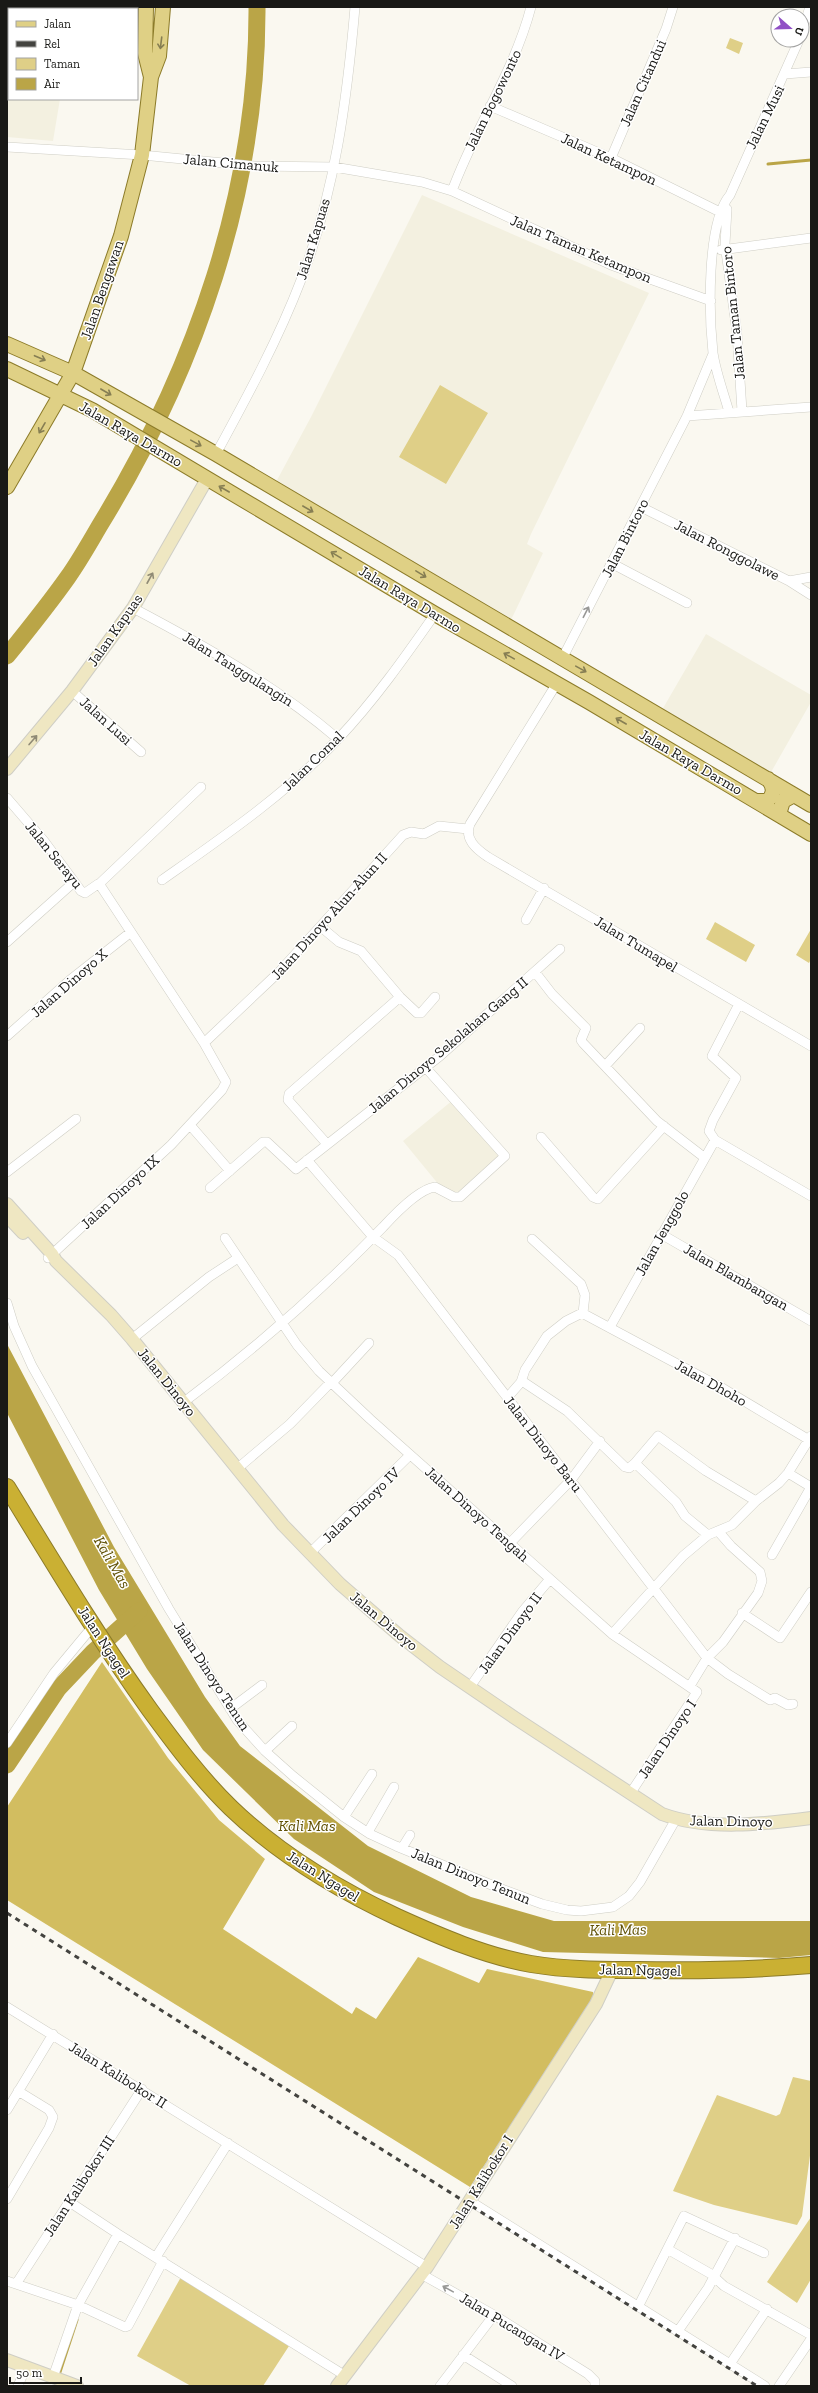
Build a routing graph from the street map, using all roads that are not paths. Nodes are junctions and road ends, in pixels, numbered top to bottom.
1 (146, 7) edge
2 (163, 7) edge
3 (355, 7) edge
4 (531, 7) edge
5 (673, 7) edge
6 (796, 48) edge
7 (811, 72) edge
8 (786, 74) junction
9 (150, 77) junction
10 (490, 106) junction
11 (7, 147) edge
12 (142, 156) junction
13 (611, 158) junction
14 (334, 167) junction
15 (452, 191) junction
16 (723, 214) junction
17 (811, 238) edge
18 (726, 249) junction
19 (712, 252) junction
20 (711, 301) junction
21 (7, 344) edge
22 (713, 354) junction
23 (7, 369) edge
24 (73, 373) junction
25 (62, 394) junction
26 (811, 407) edge
27 (742, 411) junction
28 (729, 412) junction
29 (687, 416) junction
30 (216, 454) junction
31 (206, 479) junction
32 (7, 487) edge
33 (641, 507) junction
34 (611, 563) junction
35 (811, 577) edge
36 (789, 581) junction
37 (811, 595) edge
38 (687, 603) dead end
39 (133, 608) junction
40 (435, 614) junction
41 (562, 659) junction
42 (557, 683) junction
43 (72, 691) junction
44 (338, 739) junction
45 (141, 752) dead end
46 (7, 769) edge
47 (768, 779) junction
48 (201, 787) dead end
49 (794, 795) junction
50 (8, 800) edge
51 (758, 801) junction
52 (811, 805) edge
53 (781, 816) junction
54 (468, 832) junction
55 (811, 834) edge
56 (162, 880) dead end
57 (74, 882) junction
58 (98, 884) junction
59 (544, 888) junction
60 (526, 920) dead end
61 (321, 927) junction
62 (131, 932) junction
63 (7, 942) edge
64 (560, 949) dead end
65 (536, 972) junction
66 (400, 997) junction
67 (435, 997) dead end
68 (739, 1004) junction
69 (640, 1028) dead end
70 (7, 1036) edge
71 (204, 1043) junction
72 (811, 1046) edge
73 (606, 1065) junction
74 (426, 1068) junction
75 (76, 1119) dead end
76 (190, 1125) junction
77 (664, 1126) junction
78 (541, 1137) dead end
79 (715, 1140) junction
80 (330, 1141) junction
81 (705, 1158) junction
82 (307, 1160) junction
83 (230, 1171) junction
84 (7, 1172) edge
85 (210, 1188) dead end
86 (811, 1196) edge
87 (7, 1204) edge
88 (7, 1217) edge
89 (661, 1234) junction
90 (373, 1237) junction
91 (225, 1238) dead end
92 (532, 1239) dead end
93 (52, 1258) junction
94 (238, 1258) junction
95 (7, 1303) edge
96 (583, 1313) junction
97 (811, 1321) edge
98 (283, 1323) junction
99 (610, 1327) junction
100 (132, 1339) junction
101 (369, 1343) dead end
102 (522, 1381) junction
103 (332, 1382) junction
104 (507, 1398) junction
105 (184, 1402) junction
106 (810, 1439) edge
107 (600, 1441) junction
108 (410, 1455) junction
109 (635, 1463) junction
110 (238, 1468) junction
111 (788, 1473) junction
112 (571, 1480) junction
113 (7, 1487) edge
114 (811, 1487) edge
115 (756, 1501) junction
116 (718, 1531) junction
117 (708, 1535) junction
118 (510, 1543) junction
119 (310, 1553) junction
120 (772, 1555) dead end
121 (550, 1579) junction
122 (654, 1587) junction
123 (811, 1592) edge
124 (742, 1613) junction
125 (95, 1629) junction
126 (612, 1634) junction
127 (707, 1658) junction
128 (262, 1685) dead end
129 (690, 1686) junction
130 (470, 1687) junction
131 (793, 1704) dead end
132 (230, 1709) junction
133 (292, 1726) dead end
134 (7, 1743) edge
135 (265, 1751) junction
136 (372, 1774) dead end
137 (394, 1787) dead end
138 (630, 1794) junction
139 (344, 1817) junction
140 (811, 1818) edge
141 (676, 1819) junction
142 (368, 1832) junction
143 (410, 1835) dead end
144 (402, 1848) junction
145 (811, 1965) edge
146 (612, 1970) junction
147 (7, 2007) edge
148 (52, 2034) junction
149 (142, 2089) junction
150 (18, 2091) junction
151 (7, 2110) edge
152 (228, 2143) junction
153 (7, 2200) edge
154 (68, 2201) junction
155 (470, 2202) junction
156 (118, 2234) junction
157 (735, 2238) junction
158 (669, 2250) junction
159 (764, 2253) dead end
160 (160, 2259) junction
161 (424, 2271) junction
162 (714, 2277) junction
163 (7, 2281) edge
164 (16, 2284) junction
165 (82, 2307) junction
166 (638, 2307) junction
167 (767, 2309) junction
168 (494, 2315) junction
169 (678, 2331) junction
170 (811, 2335) edge
171 (811, 2339) edge
172 (463, 2355) junction
173 (7, 2360) edge
174 (730, 2364) junction
175 (26, 2367) junction
176 (344, 2375) junction
177 (58, 2379) junction
178 (506, 2385) edge
179 (18, 2386) edge
180 (77, 2386) edge
181 (337, 2386) edge
182 (440, 2386) edge
183 (595, 2386) edge
184 (765, 2386) edge
185 (779, 2386) edge

1 - 9 main road, Jalan Bengawan
2 -> 9 main road, Jalan Bengawan
3 - 14 street, Jalan Kapuas
4 - 10 street, Jalan Bogowonto
5 - 13 street, Jalan Citandui
6 - 8 street, Jalan Musi
7 - 8 street
8 - 16 street, Jalan Musi
9 - 12 main road, Jalan Bengawan
10 - 13 street, Jalan Ketampon
10 - 15 street, Jalan Bogowonto
11 - 12 street, Jalan Cimanuk
12 - 14 street, Jalan Cimanuk
12 - 24 main road, Jalan Bengawan
13 - 16 street, Jalan Ketampon
14 - 15 street, Jalan Cimanuk
14 - 30 street, Jalan Kapuas
15 - 20 street, Jalan Taman Ketampon
16 - 18 street, Jalan Taman Bintoro
16 - 19 street, Jalan Taman Bintoro
17 - 18 street
18 - 19 street
18 - 27 street, Jalan Taman Bintoro
19 - 20 street, Jalan Taman Bintoro
20 - 22 street, Jalan Taman Bintoro
21 -> 24 main road, Jalan Raya Darmo
22 - 28 street, Jalan Taman Bintoro
22 - 29 street, Jalan Taman Bintoro
23 - 25 main road, Jalan Raya Darmo
24 - 25 main road, Jalan Bengawan
24 -> 30 main road, Jalan Raya Darmo
25 - 31 main road, Jalan Raya Darmo
25 -> 32 main road, Jalan Bengawan
26 - 27 street
27 - 28 street
28 - 29 street
29 - 33 street, Jalan Bintoro
30 -> 41 main road, Jalan Raya Darmo
39 -> 31 main road, Jalan Kapuas
40 -> 31 main road, Jalan Raya Darmo
33 - 34 street, Jalan Bintoro
33 - 36 street, Jalan Ronggolawe
34 - 38 street
41 -> 34 street, Jalan Bintoro
35 - 36 street
36 - 37 street, Jalan Ronggolawe
39 - 43 main road, Jalan Kapuas
39 - 44 street, Jalan Tanggulangin
42 -> 40 main road, Jalan Raya Darmo
40 - 44 street, Jalan Comal
41 -> 47 main road, Jalan Raya Darmo
51 -> 42 main road, Jalan Raya Darmo
42 - 54 street
43 - 45 street, Jalan Lusi
46 -> 43 main road, Jalan Kapuas
44 - 56 street, Jalan Comal
47 - 49 main road, Jalan Raya Darmo
47 - 51 main road
48 - 58 street
49 - 52 main road, Jalan Raya Darmo
49 - 53 main road
50 - 57 street, Jalan Serayu
51 - 53 main road, Jalan Raya Darmo
53 - 55 main road, Jalan Raya Darmo
54 - 59 street, Jalan Tumapel
54 - 61 street, Jalan Dinoyo Alun-Alun II
57 - 58 street, Jalan Serayu
57 - 63 street
58 - 62 street
59 - 60 street
59 - 68 street, Jalan Tumapel
61 - 66 street
61 - 71 street, Jalan Dinoyo Alun-Alun II
62 - 70 street, Jalan Dinoyo X
62 - 71 street
64 - 65 street, Jalan Dinoyo Sekolahan Gang II
65 - 73 street
65 - 74 street, Jalan Dinoyo Sekolahan Gang II
66 - 67 street
66 - 80 street
68 - 72 street, Jalan Tumapel
68 - 79 street
69 - 73 street
71 - 76 street, Jalan Dinoyo IX
73 - 77 street
74 - 80 street, Jalan Dinoyo Sekolahan Gang II
74 - 90 street
75 - 84 street
76 - 83 street
76 - 93 street, Jalan Dinoyo IX
77 - 78 street
77 - 81 street
79 - 81 street, Jalan Jenggolo
79 - 86 street
80 - 82 street, Jalan Dinoyo Sekolahan Gang II
81 - 89 street, Jalan Jenggolo
82 - 83 street, Jalan Dinoyo Sekolahan Gang II
82 - 90 street, Jalan Dinoyo Baru
83 - 85 street
87 - 93 main road, Jalan Dinoyo
88 - 93 main road, Jalan Dinoyo
89 - 97 street, Jalan Blambangan
89 - 99 street, Jalan Jenggolo
90 - 98 street
90 - 104 street, Jalan Dinoyo Baru
91 - 94 street, Jalan Dinoyo Tengah
92 - 96 street
93 - 100 main road, Jalan Dinoyo
94 - 98 street, Jalan Dinoyo Tengah
94 - 100 street
95 - 132 street, Jalan Dinoyo Tenun
96 - 99 street, Jalan Dhoho
96 - 102 street
98 - 103 street, Jalan Dinoyo Tengah
98 - 105 street
99 - 106 street, Jalan Dhoho
100 - 105 main road, Jalan Dinoyo
101 - 103 street
102 - 104 street
102 - 107 street
103 - 108 street, Jalan Dinoyo Tengah
103 - 110 street
104 - 112 street, Jalan Dinoyo Baru
105 - 110 main road, Jalan Dinoyo
106 - 111 street
107 - 109 street
107 - 112 street
108 - 118 street, Jalan Dinoyo Tengah
108 - 119 street, Jalan Dinoyo IV
109 - 115 street
109 - 117 street
110 - 119 main road, Jalan Dinoyo
111 - 114 street
111 - 115 street
112 - 118 street
112 - 122 street, Jalan Dinoyo Baru
113 - 125 highway, Jalan Ngagel
114 - 120 street
115 - 116 street
116 - 117 street
116 - 124 street
117 - 122 street
118 - 121 street, Jalan Dinoyo Tengah
119 - 130 main road, Jalan Dinoyo
121 - 126 street, Jalan Dinoyo Tengah
121 - 130 street, Jalan Dinoyo II
122 - 126 street
122 - 127 street, Jalan Dinoyo Baru
123 - 124 street
124 - 127 street
125 - 134 street
125 - 146 highway, Jalan Ngagel
126 - 129 street, Jalan Dinoyo Tengah
127 - 129 street
127 - 131 street, Jalan Dinoyo Baru
128 - 132 street
129 - 138 street, Jalan Dinoyo I
130 - 138 main road, Jalan Dinoyo
132 - 135 street, Jalan Dinoyo Tenun
133 - 135 street
135 - 139 street, Jalan Dinoyo Tenun
136 - 139 street
137 - 142 street
138 - 141 main road, Jalan Dinoyo
139 - 142 street, Jalan Dinoyo Tenun
140 - 141 main road, Jalan Dinoyo
141 - 144 street, Jalan Dinoyo Tenun
142 - 144 street, Jalan Dinoyo Tenun
143 - 144 street
145 - 146 highway, Jalan Ngagel
146 - 155 main road, Jalan Kalibokor I
147 - 148 street, Jalan Kalibokor II
148 - 149 street, Jalan Kalibokor II
148 - 150 street
149 - 152 street, Jalan Kalibokor II
149 - 154 street, Jalan Kalibokor III
150 - 151 street
150 - 153 street
152 - 160 street
152 - 161 street, Jalan Kalibokor II
154 - 156 street
154 - 164 street, Jalan Kalibokor III
155 - 161 main road, Jalan Kalibokor I
155 - 166 street
156 - 160 street
156 - 165 street
157 - 158 street
157 - 159 street
157 - 162 street
158 - 162 street
158 - 166 street
160 - 165 street
160 - 176 street
168 -> 161 street, Jalan Pucangan IV
161 - 176 main road, Jalan Kalibokor I
162 - 167 street
162 - 169 street
163 - 164 street
164 - 165 street
165 - 177 street
166 - 169 street
167 - 170 street
167 - 174 street
168 - 172 street
168 - 183 street, Jalan Pucangan IV
169 - 174 street
171 - 185 street
172 - 178 street
172 - 182 street
173 - 175 main road
174 - 184 street
175 - 177 main road
175 - 179 street
176 - 181 main road, Jalan Kalibokor I
177 - 180 main road

